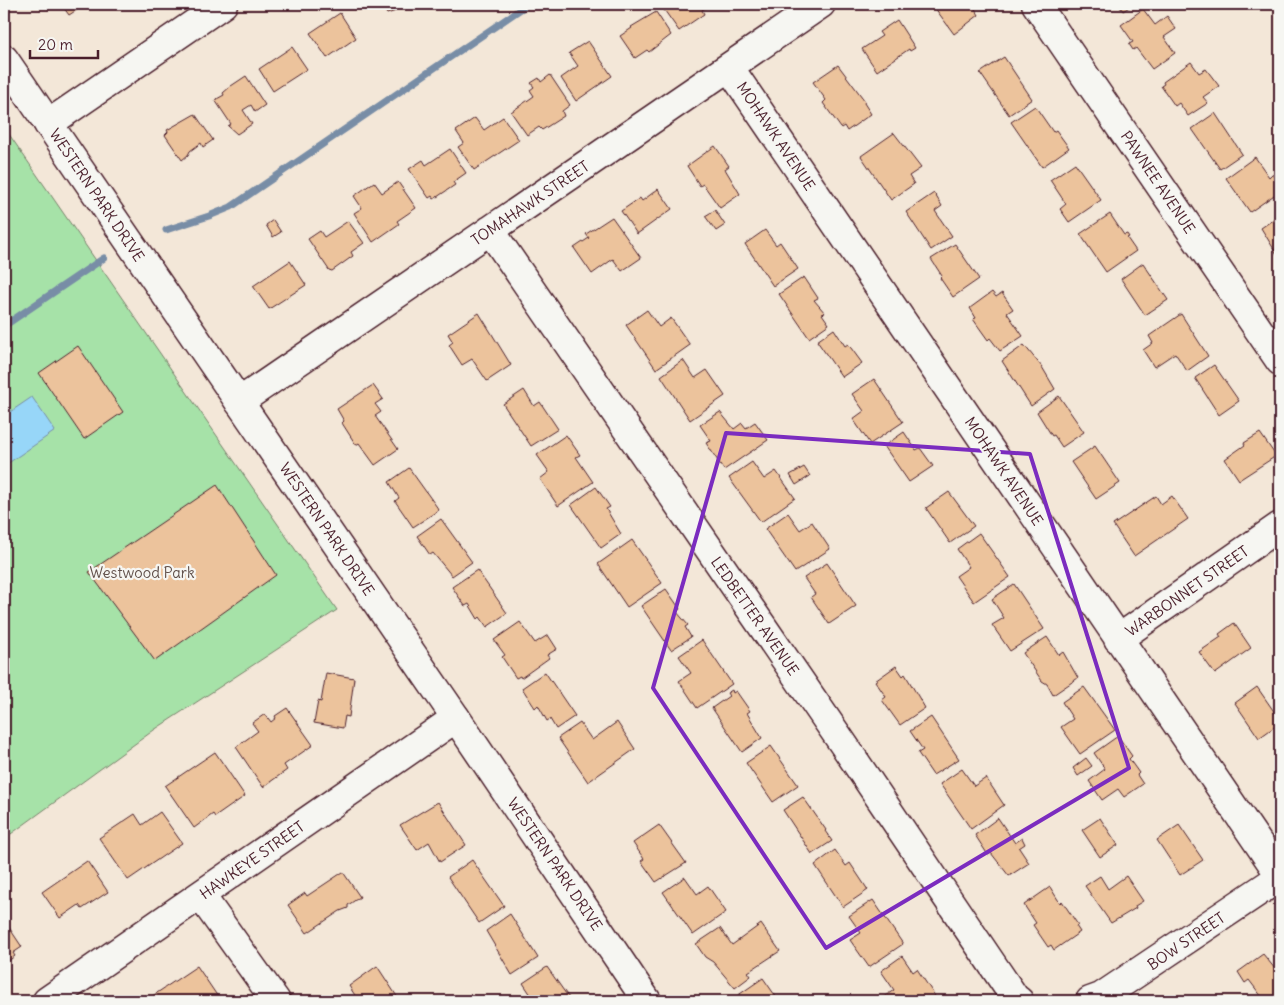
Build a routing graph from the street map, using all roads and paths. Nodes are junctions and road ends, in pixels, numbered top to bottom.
1 (223, 4) edge
2 (821, 4) edge
3 (1036, 4) edge
4 (4, 59) edge
5 (729, 67) junction
6 (48, 124) junction
7 (490, 230) junction
8 (1280, 361) edge
9 (239, 402) junction
10 (1280, 526) edge
11 (1118, 639) junction
12 (456, 718) junction
13 (1280, 876) edge
14 (201, 896) junction
15 (47, 1001) edge
16 (276, 1001) edge
17 (647, 1001) edge
18 (1020, 1001) edge
19 (1090, 1001) edge

1 - 6 street
2 - 5 street, TOMAHAWK STREET
3 - 8 street, PAWNEE AVENUE
4 - 6 street, WESTERN PARK DRIVE
5 - 7 street, TOMAHAWK STREET
5 - 11 street, MOHAWK AVENUE
6 - 9 street, WESTERN PARK DRIVE
7 - 9 street, TOMAHAWK STREET
7 - 18 street, LEDBETTER AVENUE
9 - 12 street, WESTERN PARK DRIVE
10 - 11 street, WARBONNET STREET
11 - 13 street, MOHAWK AVENUE
12 - 14 street, HAWKEYE STREET
12 - 17 street, WESTERN PARK DRIVE
13 - 19 street, BOW STREET
14 - 15 street, HAWKEYE STREET
14 - 16 street

